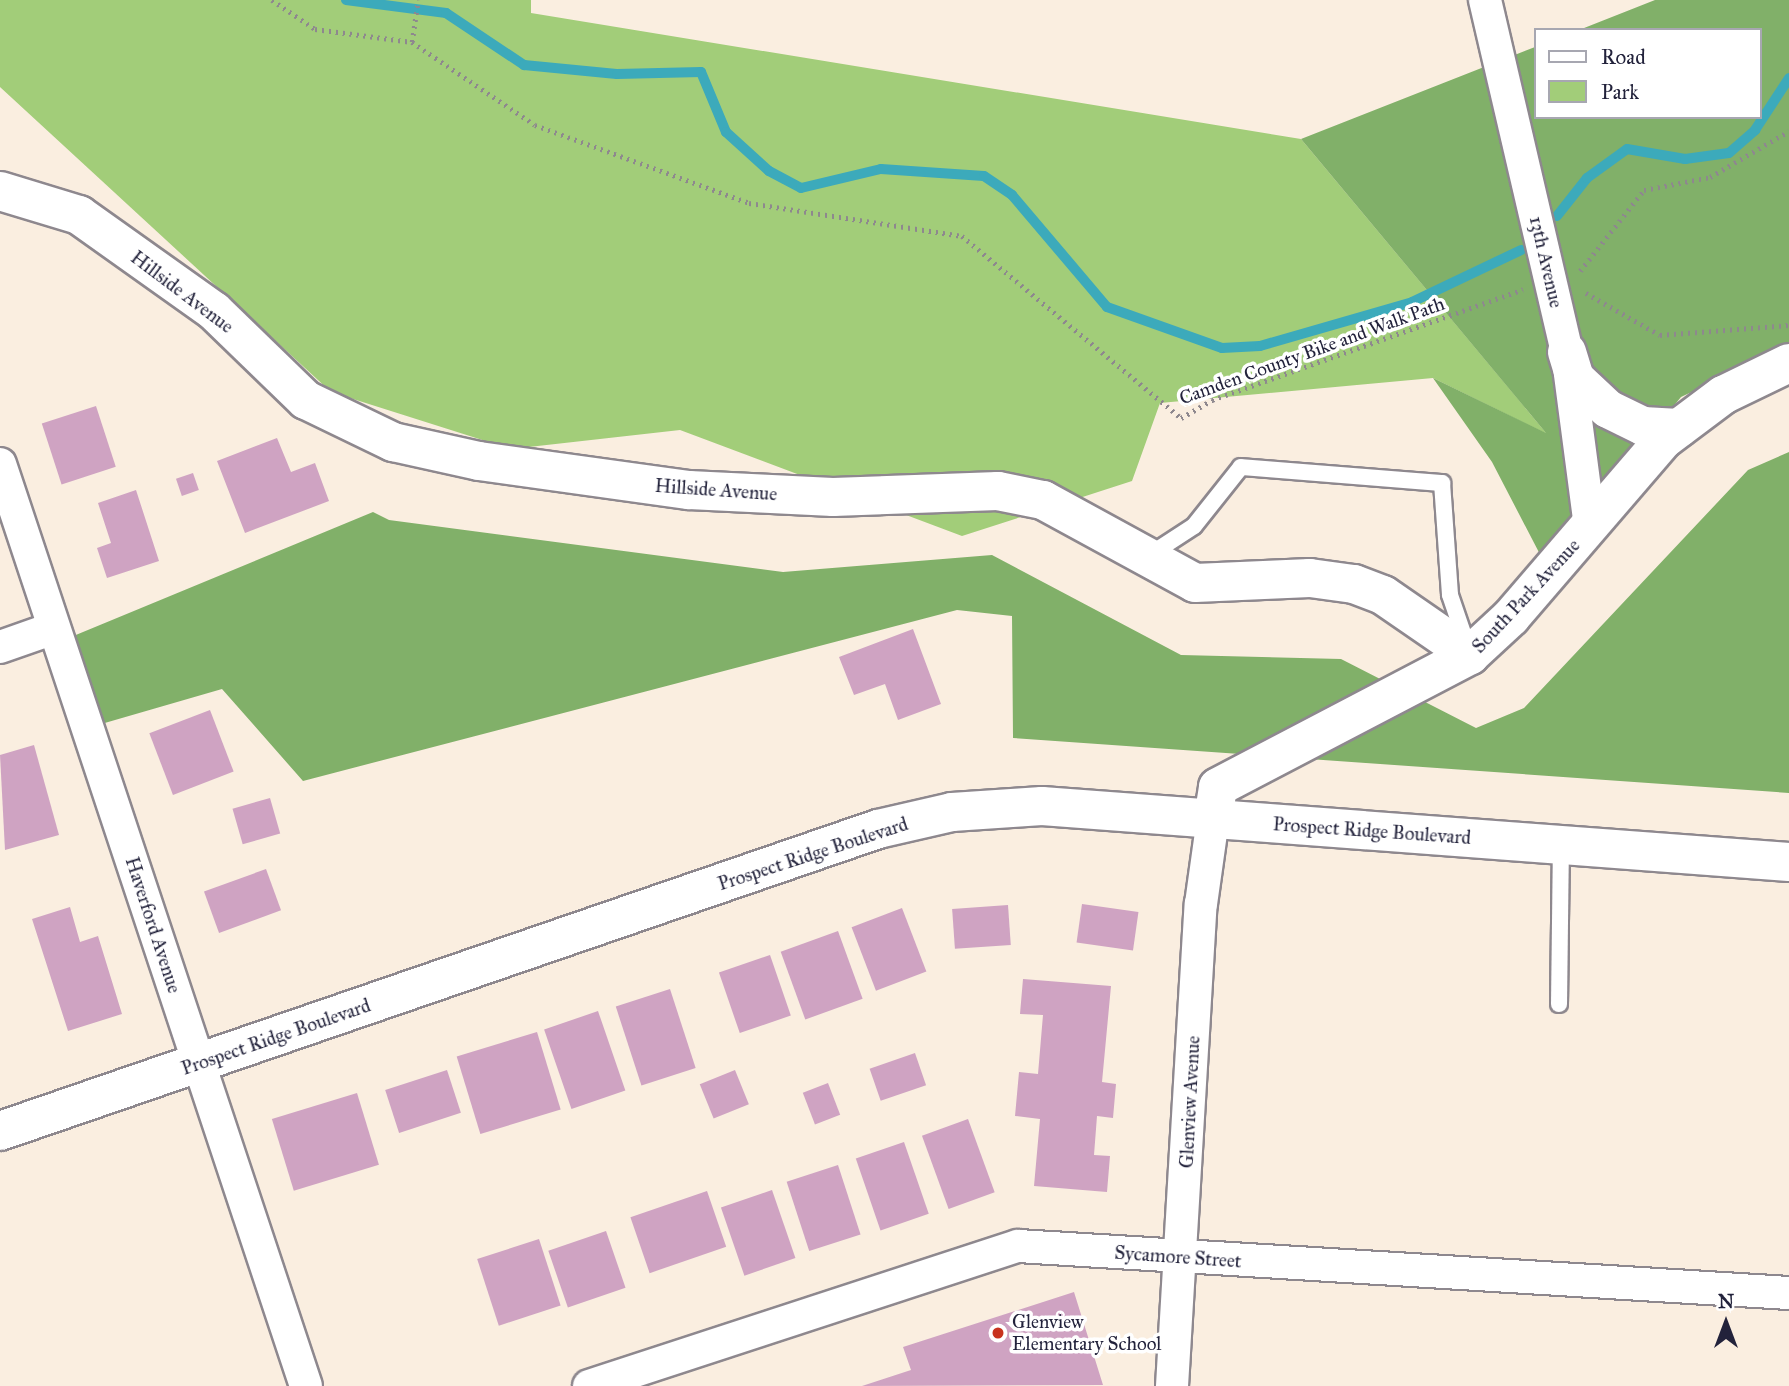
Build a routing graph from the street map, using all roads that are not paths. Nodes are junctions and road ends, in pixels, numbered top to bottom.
1 (1485, 0) edge
2 (6, 197) edge
3 (1567, 352) junction
4 (1789, 363) edge
5 (1679, 428) junction
6 (0, 464) edge
7 (1590, 527) junction
8 (1143, 560) junction
9 (54, 628) junction
10 (0, 647) edge
11 (1470, 656) junction
12 (1213, 818) junction
13 (1561, 845) junction
14 (1789, 862) edge
15 (1559, 1004) dead end
16 (199, 1064) junction
17 (0, 1131) edge
18 (1181, 1259) junction
19 (1789, 1293) edge
20 (306, 1386) edge
21 (589, 1386) edge
22 (1172, 1386) edge

1 - 3 street, 13th Avenue
2 - 8 street, Hillside Avenue
3 - 5 street
3 - 7 street, 13th Avenue
4 - 5 street, South Park Avenue
5 - 7 street, South Park Avenue
6 - 9 street, Haverford Avenue
7 - 11 street, South Park Avenue
8 - 11 street, Hillside Avenue
8 - 11 lane
9 - 10 street
9 - 16 street, Haverford Avenue
11 - 12 street, South Park Avenue
12 - 13 street, Prospect Ridge Boulevard
12 - 16 street, Prospect Ridge Boulevard
12 - 18 street, Glenview Avenue
13 - 14 street, Prospect Ridge Boulevard
13 - 15 lane
16 - 17 street, Prospect Ridge Boulevard
16 - 20 street, Haverford Avenue
18 - 19 street, Sycamore Street
18 - 21 street, Sycamore Street
18 - 22 street, Glenview Avenue

